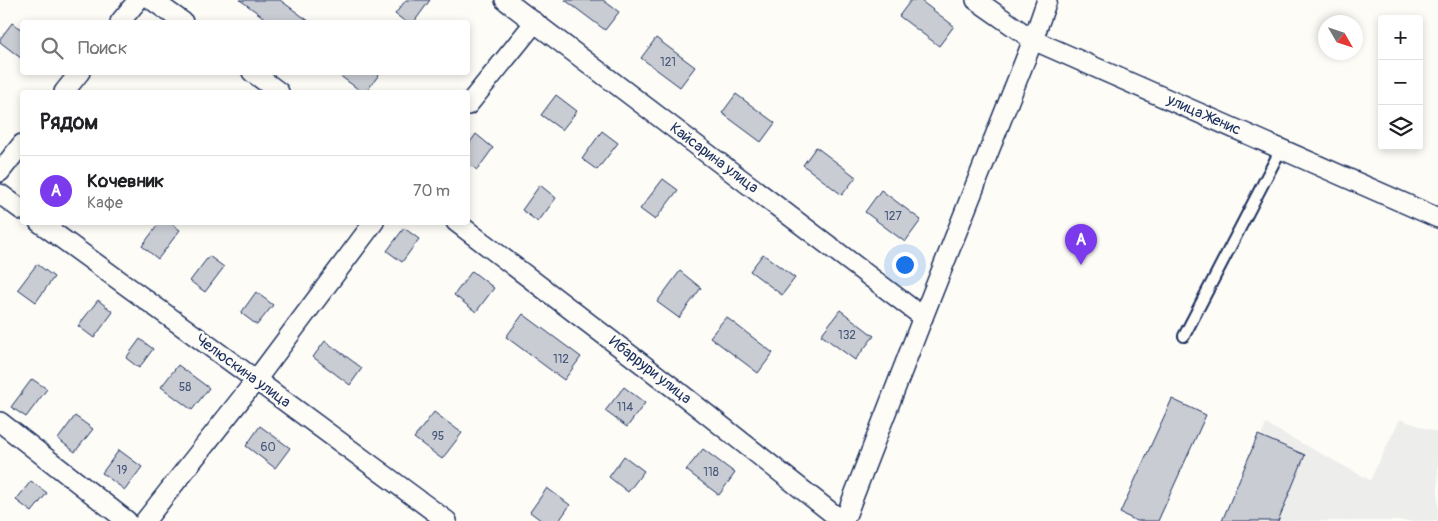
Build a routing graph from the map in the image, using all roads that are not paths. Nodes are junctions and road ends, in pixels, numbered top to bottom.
1 (138, 0) edge
2 (152, 0) edge
3 (505, 0) edge
4 (976, 0) edge
5 (1047, 0) edge
6 (122, 20) edge
7 (180, 20) edge
8 (535, 22) junction
9 (1033, 40) junction
10 (78, 75) edge
11 (256, 75) edge
12 (66, 90) edge
13 (276, 90) edge
14 (470, 103) edge
15 (20, 147) edge
16 (1281, 149) junction
17 (0, 172) edge
18 (0, 194) edge
19 (20, 209) edge
20 (1438, 218) edge
21 (43, 225) edge
22 (372, 225) edge
23 (460, 225) edge
24 (923, 316) junction
25 (1184, 336) dead end
26 (256, 380) junction
27 (0, 422) edge
28 (127, 521) edge
29 (145, 521) edge
30 (447, 521) edge
31 (843, 521) edge

1 - 6 street
2 - 7 street
3 - 8 street, Кайсарина улица
4 - 9 street, улица Женис
5 - 9 street
8 - 14 street
8 - 24 street, Кайсарина улица
9 - 16 street, улица Женис
9 - 24 street
10 - 12 street
11 - 13 street
15 - 17 street
16 - 20 street, улица Женис
16 - 25 lane
18 - 19 street
21 - 26 street, Челюскина улица
22 - 26 street
23 - 31 street, Ибаррури улица
24 - 31 street
26 - 29 street
26 - 30 street, Челюскина улица
27 - 28 street

